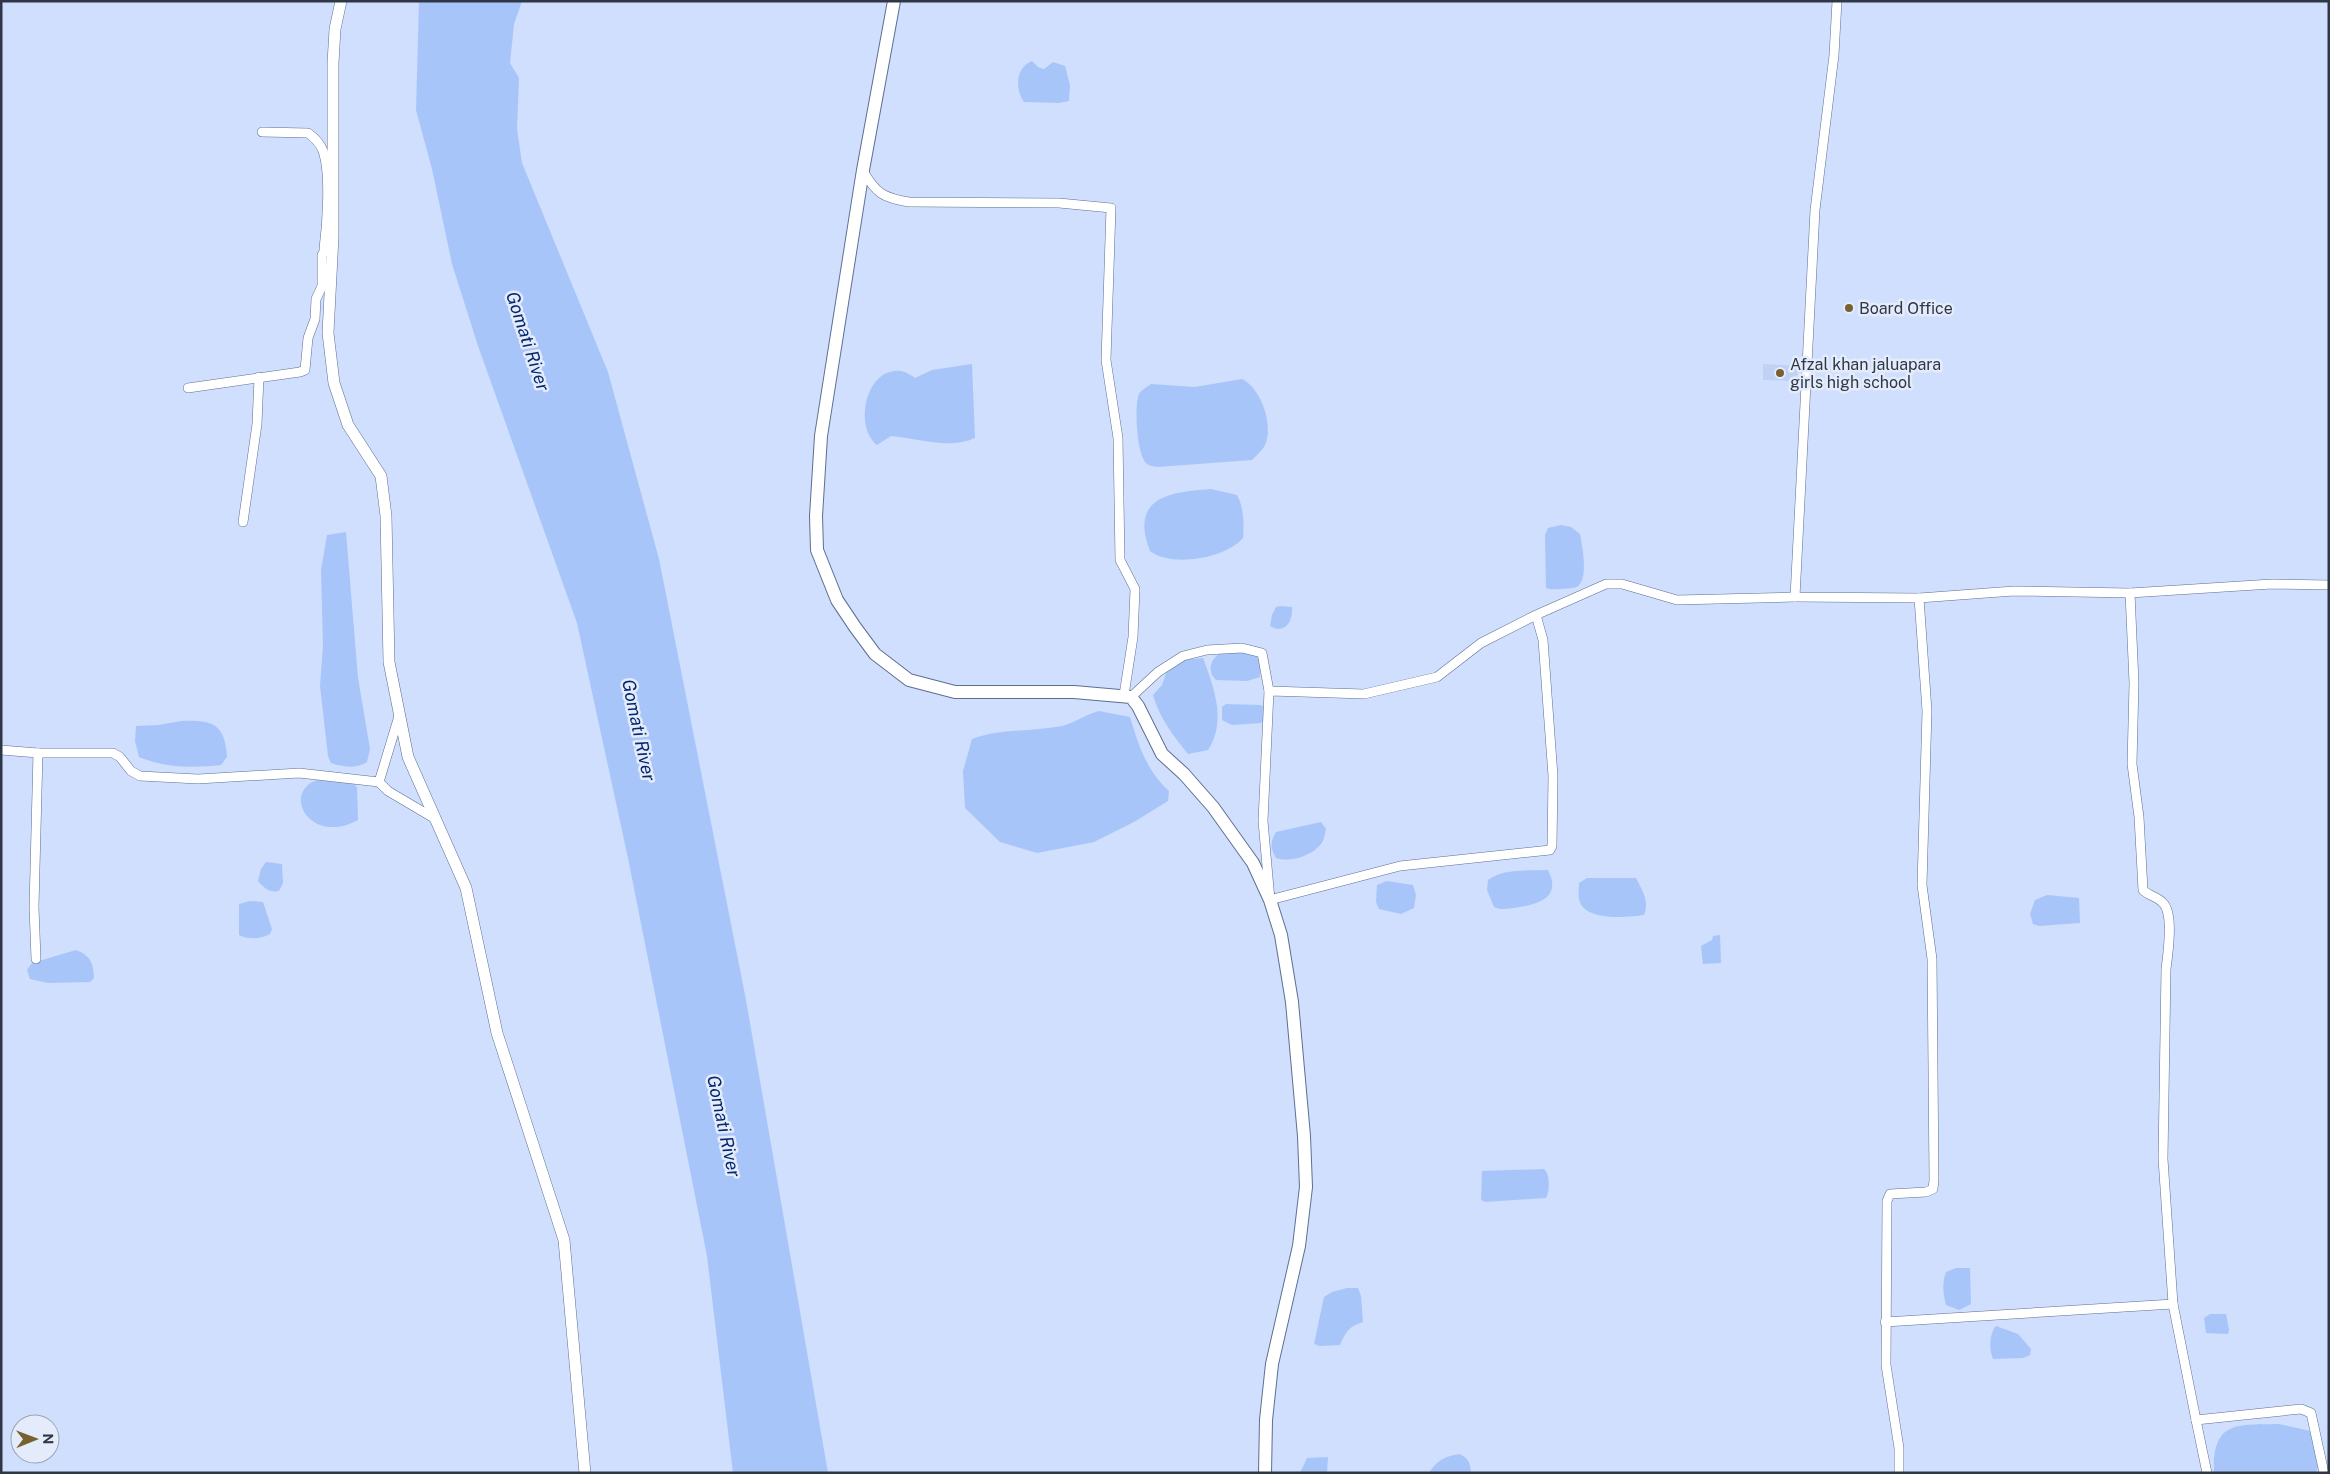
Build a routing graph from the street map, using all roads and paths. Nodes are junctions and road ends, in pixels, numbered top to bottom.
1 (341, 1) edge
2 (894, 1) edge
3 (1836, 1) edge
4 (262, 132) dead end
5 (863, 170) junction
6 (333, 237) junction
7 (324, 250) junction
8 (259, 377) junction
9 (188, 388) dead end
10 (243, 522) dead end
11 (2329, 585) edge
12 (2130, 592) junction
13 (1795, 597) junction
14 (1919, 598) junction
15 (1536, 615) junction
16 (1269, 691) junction
17 (1127, 696) junction
18 (399, 713) junction
19 (1, 750) edge
20 (38, 752) junction
21 (379, 782) junction
22 (437, 820) junction
23 (1270, 900) junction
24 (36, 959) dead end
25 (2173, 1304) junction
26 (1885, 1322) junction
27 (2196, 1420) junction
28 (2324, 1450) edge
29 (585, 1473) edge
30 (1265, 1473) edge
31 (1899, 1473) edge
32 (2207, 1473) edge
33 (2324, 1473) edge

1 - 6 street
2 - 5 main road
3 - 13 street
4 - 7 street
5 - 17 street
5 - 17 main road
6 - 7 street
6 - 18 street
7 - 8 street
8 - 9 street
8 - 10 street
11 - 12 street
12 - 14 street
12 - 25 street
13 - 14 street
13 - 15 street
14 - 26 street
15 - 16 street
15 - 23 street
16 - 17 street
16 - 23 street
17 - 23 main road
18 - 21 street
18 - 22 street
19 - 20 street
20 - 21 street
20 - 24 street
21 - 22 street
22 - 29 street
23 - 30 main road
25 - 26 street
25 - 27 street
26 - 31 street
27 - 28 street
27 - 32 street
28 - 33 street

